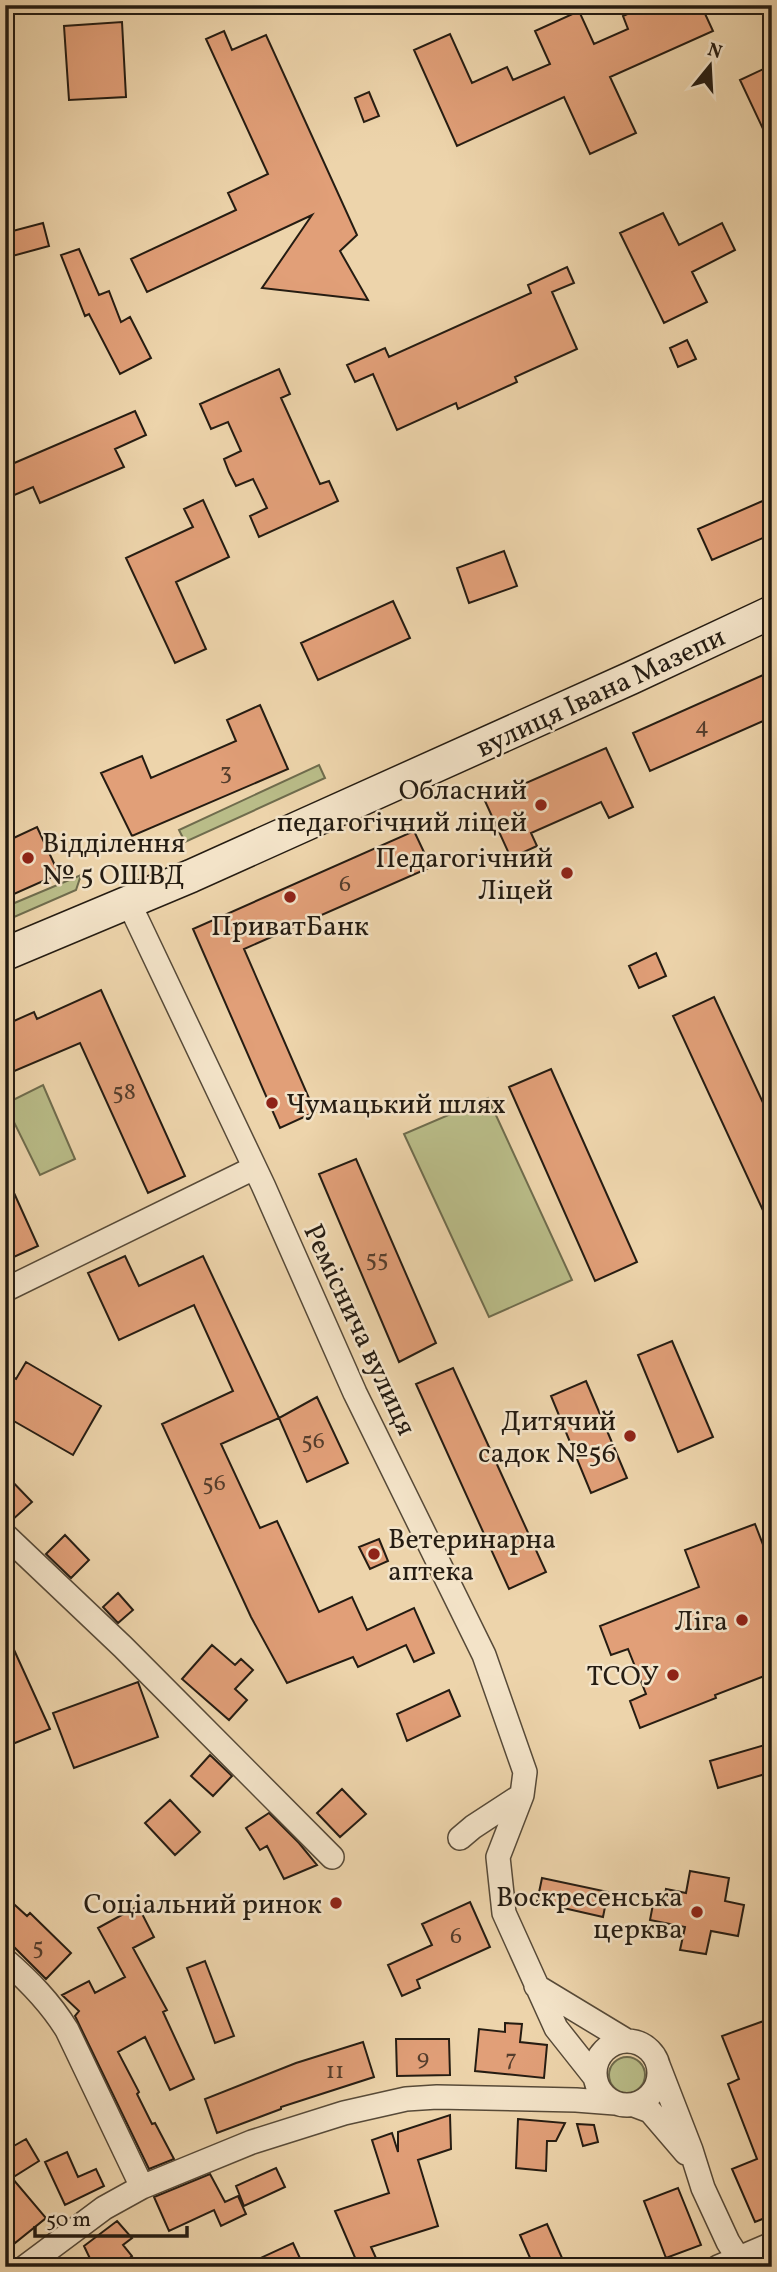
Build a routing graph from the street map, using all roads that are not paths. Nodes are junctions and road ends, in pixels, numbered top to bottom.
1 (772, 612) edge
2 (128, 901) junction
3 (5, 954) edge
4 (254, 1168) junction
5 (5, 1290) edge
6 (5, 1535) edge
7 (522, 1795) junction
8 (460, 1838) dead end
9 (331, 1857) dead end
10 (5, 1960) edge
11 (536, 1986) junction
12 (627, 2041) junction
13 (658, 2065) junction
14 (596, 2081) junction
15 (576, 2100) junction
16 (625, 2104) junction
17 (697, 2170) junction
18 (142, 2187) junction
19 (772, 2244) edge
20 (733, 2264) edge
21 (25, 2267) edge

1 - 2 main road, вулиця Івана Мазепи
2 - 3 main road, вулиця Івана Мазепи
2 - 4 street, Реміснича вулиця
4 - 5 street
4 - 7 street, Реміснича вулиця
6 - 9 street
7 - 8 street
7 - 11 street, Реміснича вулиця
10 - 18 street
11 - 12 street, Реміснича вулиця
11 - 14 street, Реміснича вулиця
12 - 13 street, Реміснича вулиця
12 - 14 street
13 - 16 street
13 - 17 street, Реміснича вулиця
14 - 15 street
14 - 16 street, Реміснича вулиця
15 - 16 street
15 - 18 street
16 - 17 street, Реміснича вулиця
17 - 20 street, Реміснича вулиця
18 - 21 street
19 - 20 street

